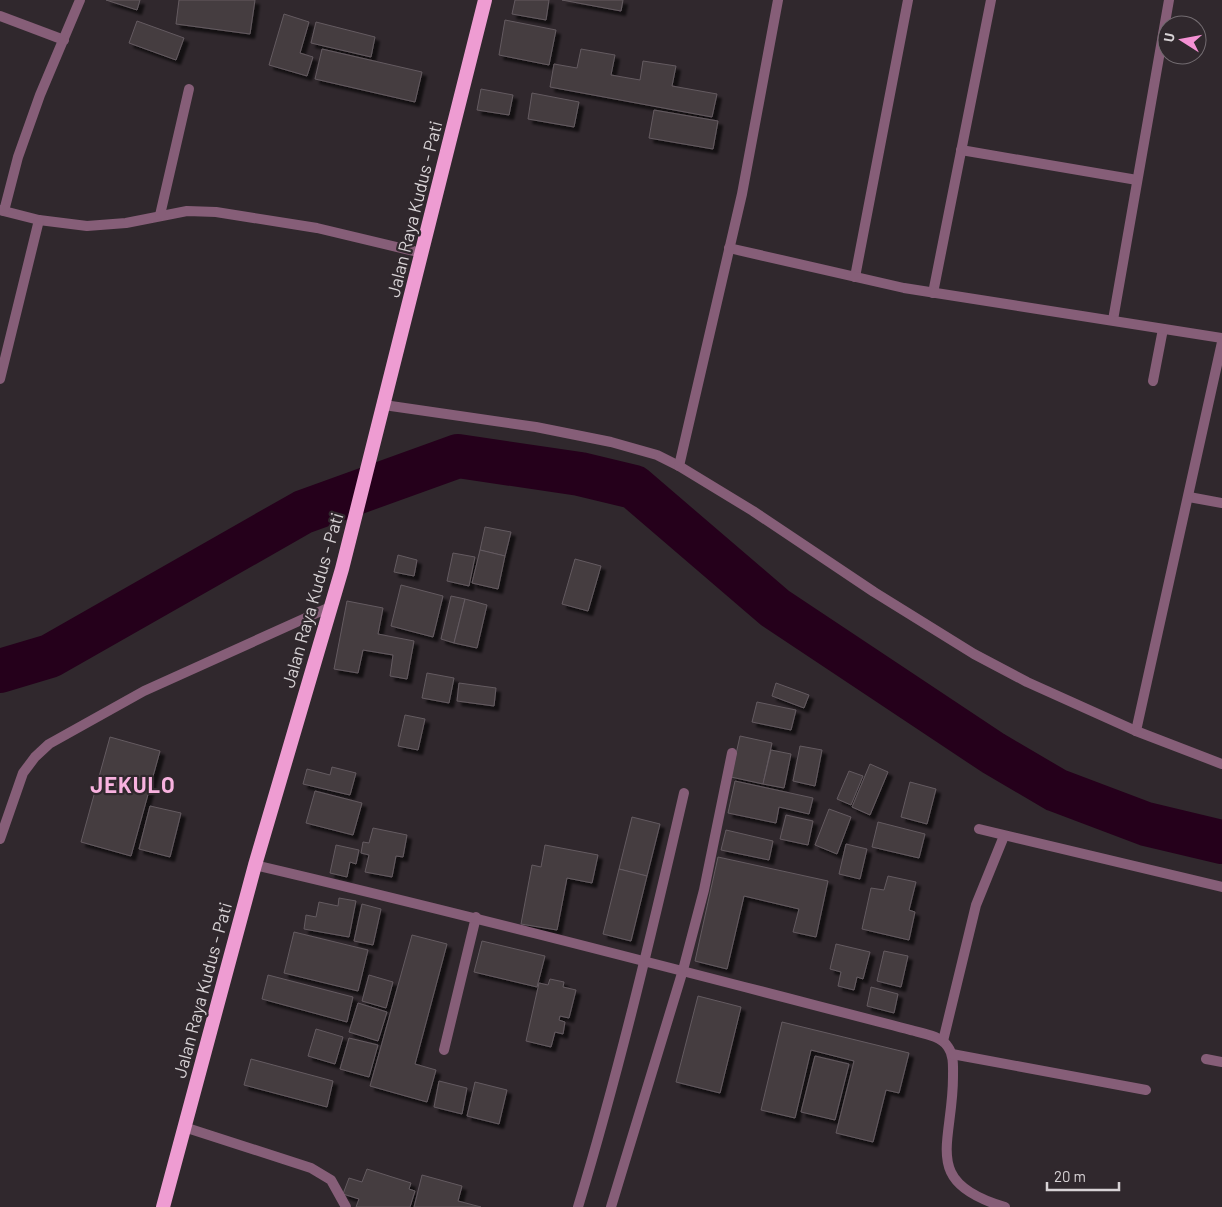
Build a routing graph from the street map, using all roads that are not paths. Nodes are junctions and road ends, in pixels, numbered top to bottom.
1 (80, 0) edge
2 (486, 0) edge
3 (778, 0) edge
4 (908, 0) edge
5 (991, 0) edge
6 (1169, 0) edge
7 (0, 16) edge
8 (64, 40) junction
9 (189, 89) dead end
10 (961, 150) junction
11 (1137, 180) junction
12 (2, 211) edge
13 (160, 215) junction
14 (38, 220) junction
15 (729, 248) junction
16 (422, 253) junction
17 (855, 276) junction
18 (933, 293) junction
19 (1113, 320) junction
20 (1163, 329) junction
21 (1222, 338) edge
22 (1222, 342) edge
23 (0, 379) edge
24 (1153, 381) dead end
25 (384, 405) junction
26 (679, 466) junction
27 (1189, 497) junction
28 (1222, 503) edge
29 (330, 608) junction
30 (1136, 731) junction
31 (732, 753) dead end
32 (1222, 764) edge
33 (684, 793) dead end
34 (979, 829) dead end
35 (1004, 836) junction
36 (0, 839) edge
37 (255, 865) junction
38 (1222, 887) edge
39 (476, 917) junction
40 (650, 962) junction
41 (678, 969) junction
42 (942, 1041) junction
43 (444, 1050) dead end
44 (952, 1054) junction
45 (1206, 1059) dead end
46 (1222, 1062) edge
47 (1146, 1090) dead end
48 (184, 1127) junction
49 (162, 1207) edge
50 (346, 1207) edge
51 (578, 1207) edge
52 (611, 1207) edge
53 (1005, 1207) edge

1 - 8 street
2 - 16 highway, Jalan Raya Kudus - Pati
3 - 15 street
4 - 17 street
5 - 10 street
6 - 11 street
7 - 8 street
8 - 12 street
9 - 13 street
10 - 11 street
10 - 18 street
11 - 19 street
12 - 14 street
13 - 14 street
13 - 16 street
14 - 23 street
15 - 17 street
15 - 26 street
16 - 25 highway, Jalan Raya Kudus - Pati
17 - 18 street
18 - 19 street
19 - 20 street
20 - 21 street
20 - 24 street
22 - 27 street
25 - 26 street
25 - 29 highway, Jalan Raya Kudus - Pati
26 - 30 street
27 - 28 street
27 - 30 street
29 - 36 street
29 - 37 highway, Jalan Raya Kudus - Pati
30 - 32 street
31 - 41 street
33 - 40 street
34 - 35 street
35 - 38 street
35 - 42 street
37 - 39 street
37 - 48 highway, Jalan Raya Kudus - Pati
39 - 40 street
39 - 43 street
40 - 41 street
40 - 51 street
41 - 42 street
41 - 52 street
42 - 44 street
44 - 47 street
44 - 53 street
45 - 46 street
48 - 49 highway, Jalan Raya Kudus - Pati
48 - 50 street

